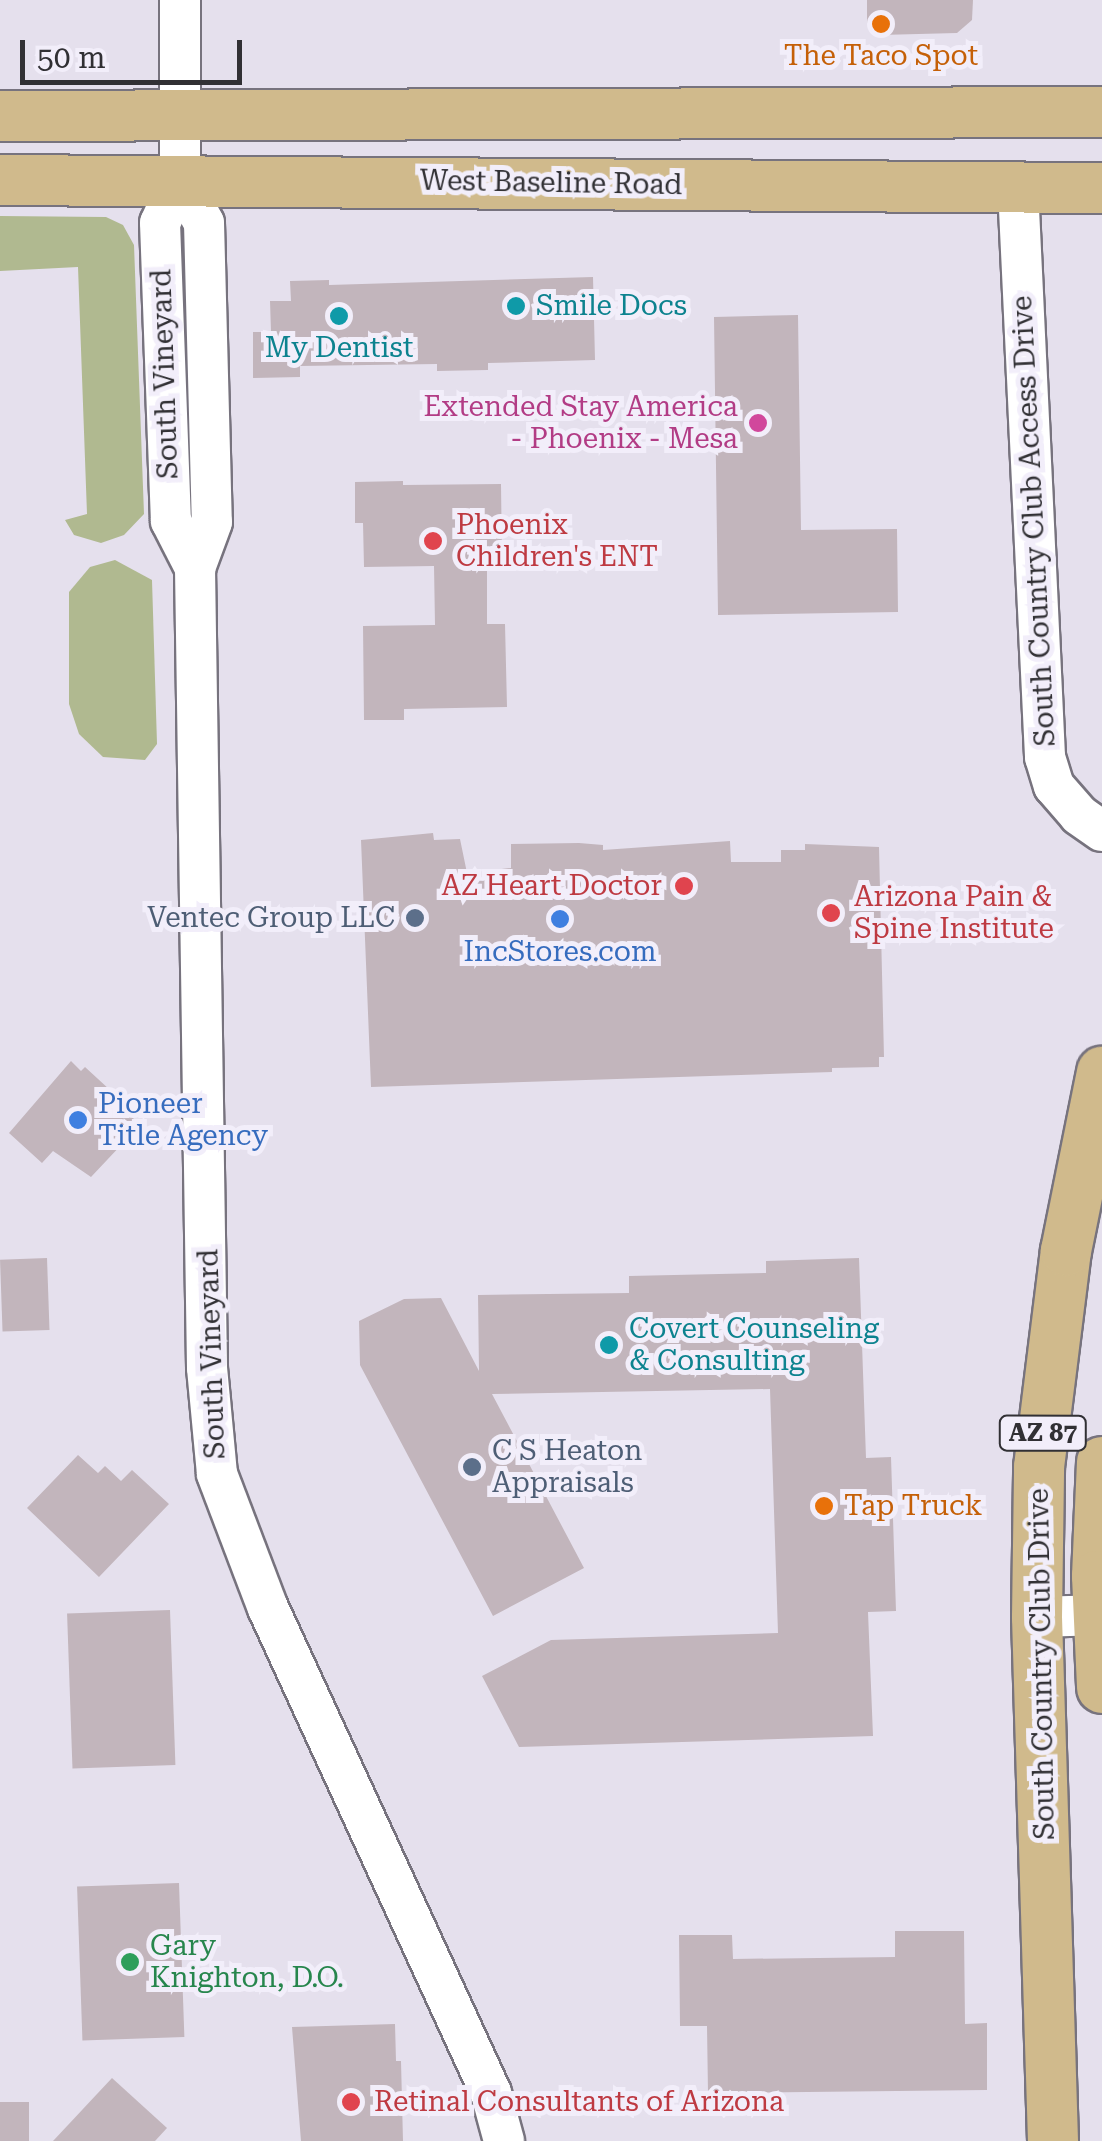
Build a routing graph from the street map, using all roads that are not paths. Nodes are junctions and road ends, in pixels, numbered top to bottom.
1 (180, 0) edge
2 (1102, 112) edge
3 (0, 116) edge
4 (179, 116) junction
5 (0, 180) edge
6 (180, 180) junction
7 (1018, 188) junction
8 (1102, 188) edge
9 (1102, 831) edge
10 (1102, 1072) edge
11 (1102, 1462) edge
12 (1101, 1614) edge
13 (1037, 1617) junction
14 (1102, 1688) edge
15 (504, 2141) edge
16 (1053, 2141) edge

1 - 4 street, South Vineyard
2 - 4 main road
3 - 4 main road
4 - 6 street, South Vineyard
5 - 6 main road, West Baseline Road
6 - 7 main road, West Baseline Road
6 - 15 street, South Vineyard
7 - 8 main road, West Baseline Road
7 - 9 street, South Country Club Access Drive
10 - 13 main road, South Country Club Drive / AZ 87
11 - 12 main road, South Country Club Drive / AZ 87
12 - 13 street
12 - 14 main road, South Country Club Drive / AZ 87
13 - 16 main road, South Country Club Drive / AZ 87

